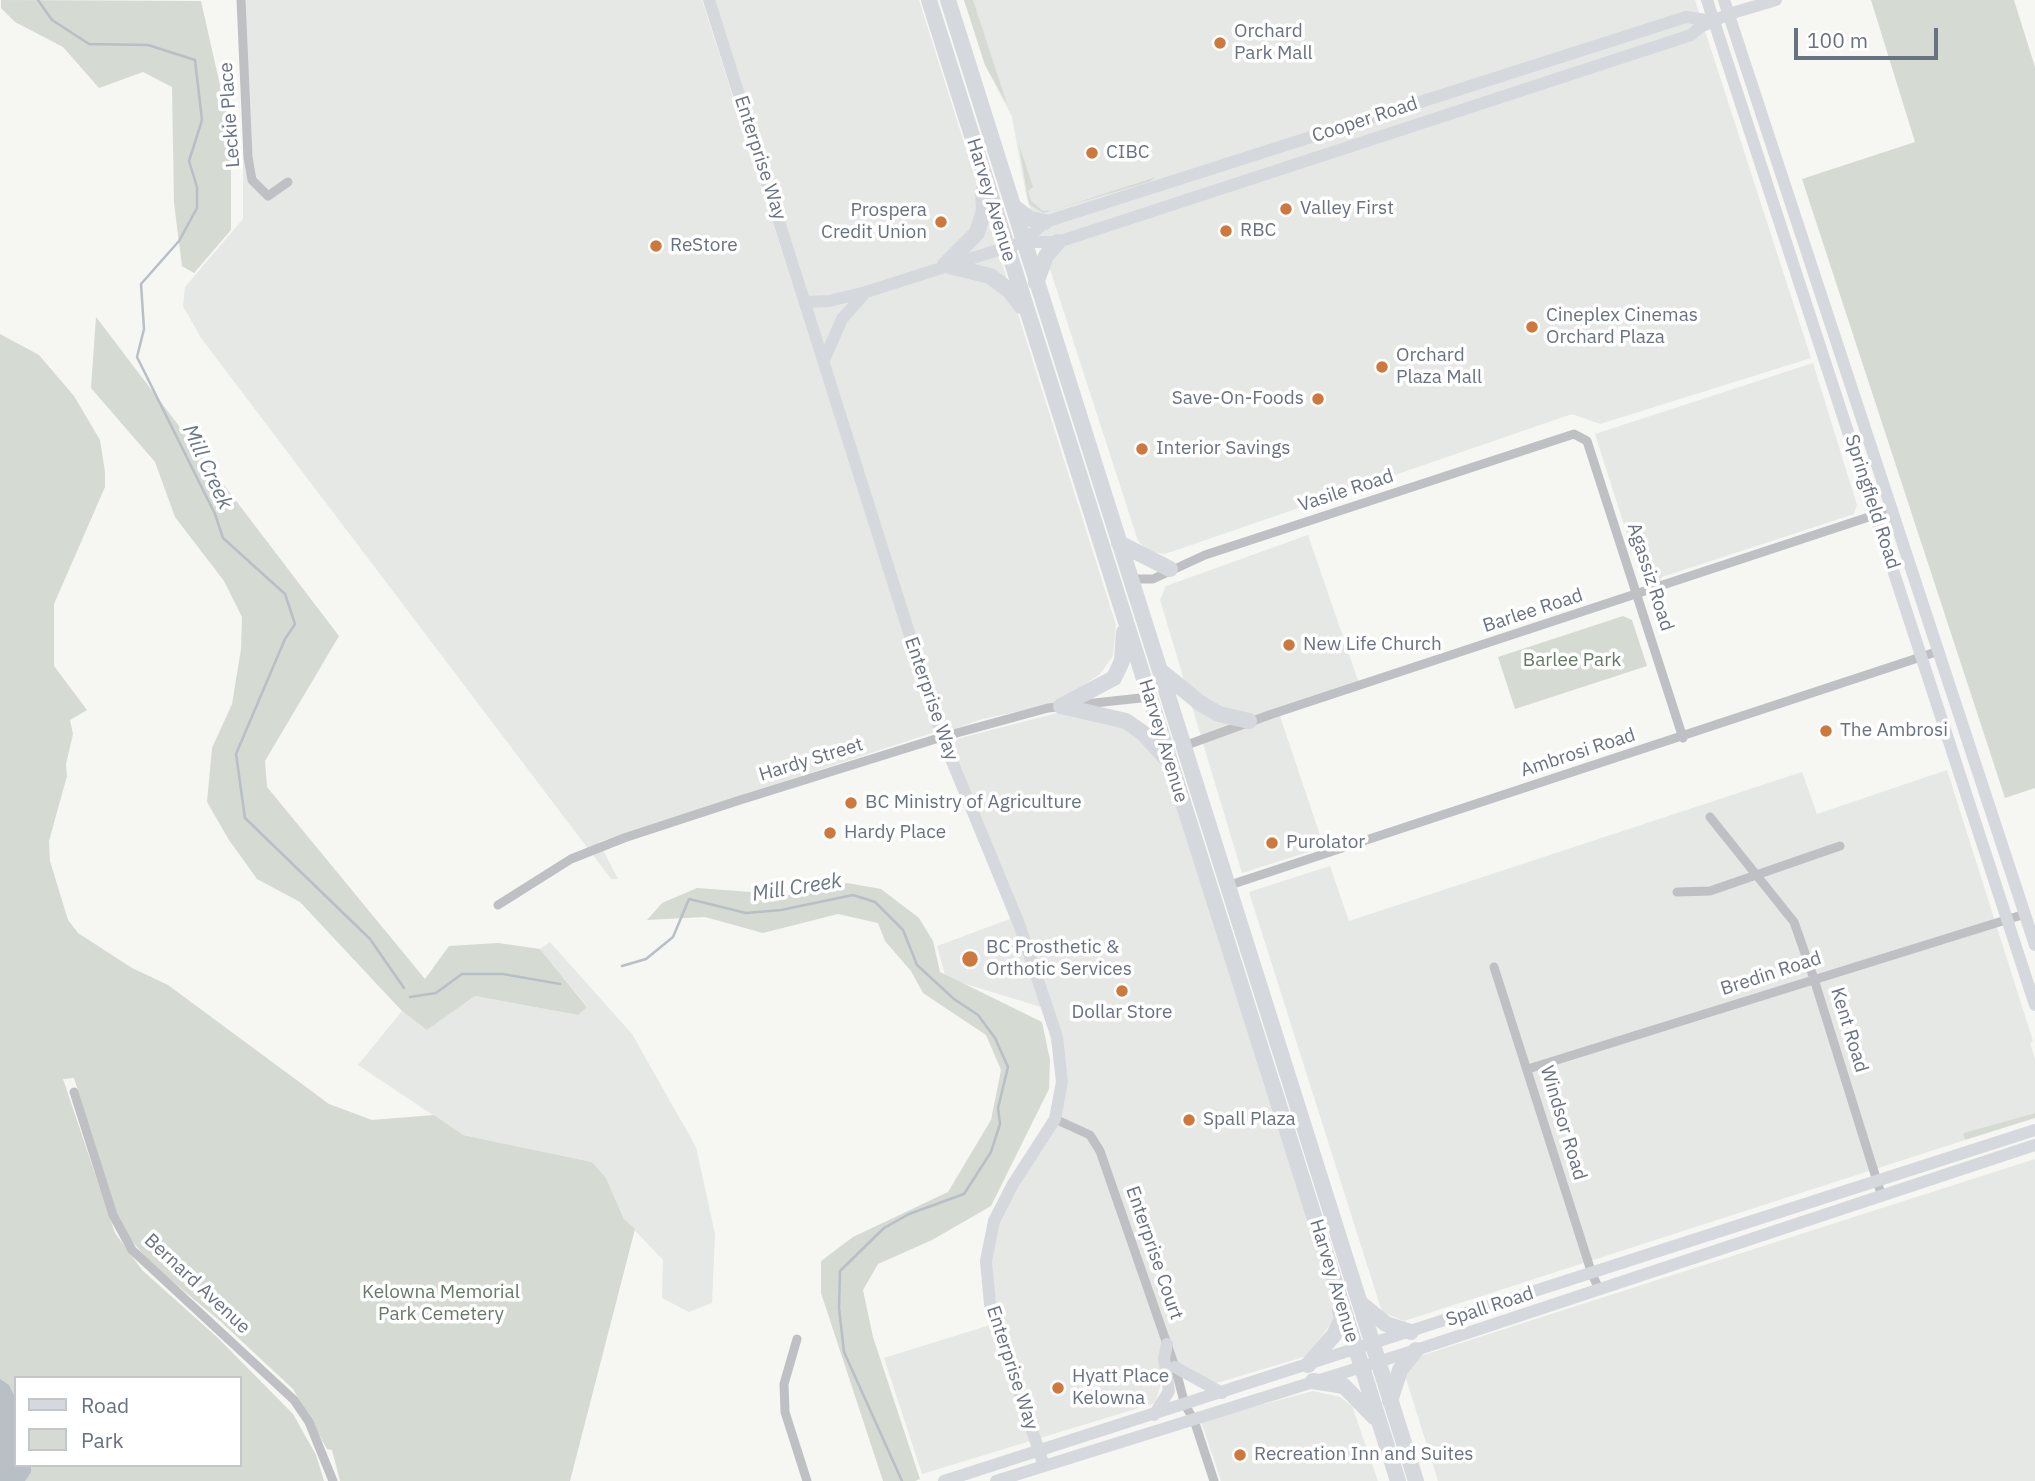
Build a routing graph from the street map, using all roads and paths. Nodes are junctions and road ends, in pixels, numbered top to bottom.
1 (241, 0) edge
2 (709, 0) edge
3 (929, 0) edge
4 (948, 0) edge
5 (1707, 0) edge
6 (1724, 0) edge
7 (1776, 0) edge
8 (1729, 14) junction
9 (1713, 21) junction
10 (981, 168) junction
11 (288, 182) dead end
12 (1013, 206) junction
13 (1045, 222) junction
14 (1023, 242) junction
15 (1058, 242) junction
16 (1005, 246) junction
17 (945, 265) junction
18 (1036, 283) junction
19 (866, 292) junction
20 (806, 302) junction
21 (1027, 314) junction
22 (824, 360) junction
23 (1574, 435) joint
24 (1893, 509) junction
25 (1876, 514) junction
26 (1100, 542) junction
27 (1119, 543) junction
28 (1170, 569) junction
29 (1131, 579) junction
30 (1638, 595) junction
31 (1125, 622) junction
32 (1939, 651) junction
33 (1922, 657) junction
34 (1161, 671) junction
35 (1150, 697) junction
36 (1061, 706) junction
37 (1250, 721) junction
38 (1178, 727) junction
39 (942, 737) junction
40 (1683, 738) junction
41 (1184, 746) junction
42 (1169, 762) junction
43 (1710, 817) dead end
44 (1840, 846) dead end
45 (1200, 858) junction
46 (1757, 874) junction
47 (1227, 886) junction
48 (1676, 892) dead end
49 (498, 905) dead end
50 (2025, 914) junction
51 (2008, 919) junction
52 (2035, 945) edge
53 (1494, 967) dead end
54 (1814, 979) junction
55 (2035, 1005) edge
56 (1528, 1069) junction
57 (74, 1091) dead end
58 (1055, 1119) junction
59 (2035, 1130) edge
60 (2035, 1145) edge
61 (1877, 1182) junction
62 (1882, 1198) junction
63 (1592, 1274) junction
64 (1599, 1289) junction
65 (1339, 1300) junction
66 (1359, 1302) junction
67 (1411, 1332) junction
68 (797, 1339) dead end
69 (1372, 1343) junction
70 (1167, 1344) junction
71 (1356, 1349) junction
72 (1416, 1350) junction
73 (1378, 1362) junction
74 (1175, 1367) junction
75 (1360, 1367) junction
76 (1311, 1373) junction
77 (1222, 1393) junction
78 (1390, 1401) junction
79 (1185, 1405) junction
80 (1154, 1415) junction
81 (1194, 1420) junction
82 (1378, 1422) junction
83 (1038, 1450) junction
84 (1044, 1466) junction
85 (333, 1481) edge
86 (807, 1481) edge
87 (944, 1481) edge
88 (996, 1481) edge
89 (1214, 1481) edge
90 (1398, 1481) edge
91 (1416, 1481) edge

1 - 11 street, Leckie Place
2 - 20 main road, Enterprise Way
3 - 10 highway, Harvey Avenue
4 - 12 highway, Harvey Avenue
5 - 9 main road, Springfield Road
6 - 8 main road, Springfield Road
7 - 8 main road, Cooper Road
8 - 9 main road, Cooper Road
8 - 24 main road, Springfield Road
9 - 13 main road, Cooper Road
9 - 15 main road, Cooper Road
9 - 25 main road, Springfield Road
10 - 16 highway, Harvey Avenue
10 - 17 highway
12 - 13 highway
12 - 14 highway, Harvey Avenue
13 - 14 main road, Cooper Road
14 - 15 main road, Cooper Road
14 - 16 main road, Cooper Road
14 - 18 highway, Harvey Avenue
15 - 18 highway
16 - 17 main road, Cooper Road
16 - 21 highway, Harvey Avenue
17 - 19 main road, Cooper Road
17 - 21 highway
18 - 27 highway, Harvey Avenue
19 - 20 main road, Cooper Road
19 - 22 main road
20 - 22 main road, Enterprise Way
21 - 26 highway, Harvey Avenue
22 - 39 main road, Enterprise Way
23 - 28 street, Vasile Road
23 - 30 street, Agassiz Road
24 - 25 street, Barlee Road
24 - 32 main road, Springfield Road
25 - 30 street, Barlee Road
25 - 33 main road, Springfield Road
26 - 29 highway
26 - 31 highway, Harvey Avenue
27 - 28 highway
27 - 29 highway, Harvey Avenue
28 - 29 street, Vasile Road
29 - 34 highway, Harvey Avenue
30 - 37 street, Barlee Road
30 - 40 street, Agassiz Road
31 - 35 highway, Harvey Avenue
31 - 36 highway
32 - 33 street, Ambrosi Road
32 - 50 main road, Springfield Road
33 - 40 street, Ambrosi Road
33 - 51 main road, Springfield Road
34 - 37 highway
34 - 38 highway, Harvey Avenue
35 - 36 street, Hardy Street
35 - 38 highway
35 - 42 highway, Harvey Avenue
36 - 39 street, Hardy Street
36 - 42 highway
37 - 41 street, Barlee Road
38 - 41 highway, Harvey Avenue
39 - 49 street, Hardy Street
39 - 58 main road, Enterprise Way
40 - 47 street, Ambrosi Road
41 - 47 highway, Harvey Avenue
42 - 45 highway, Harvey Avenue
43 - 46 street, Kent Road
44 - 46 street
45 - 47 highway
45 - 65 highway, Harvey Avenue
46 - 48 street
46 - 54 street, Kent Road
47 - 66 highway, Harvey Avenue
50 - 51 street, Bredin Road
50 - 52 main road, Springfield Road
51 - 54 street, Bredin Road
51 - 55 main road, Springfield Road
53 - 56 street, Windsor Road
54 - 56 street, Bredin Road
54 - 61 street, Kent Road
56 - 63 street, Windsor Road
57 - 85 street, Bernard Avenue
58 - 70 street, Enterprise Court
58 - 83 main road, Enterprise Way
59 - 61 main road, Spall Road
60 - 62 main road, Spall Road
61 - 62 street, Kent Road
61 - 63 main road, Spall Road
62 - 64 main road, Spall Road
63 - 64 street, Windsor Road
63 - 67 main road, Spall Road
64 - 72 main road, Spall Road
65 - 71 highway, Harvey Avenue
65 - 76 highway
66 - 67 highway
66 - 69 highway, Harvey Avenue
67 - 69 main road, Spall Road
68 - 86 street
69 - 71 main road, Spall Road
69 - 73 highway, Harvey Avenue
70 - 74 street, Enterprise Court
70 - 80 main road
71 - 75 highway, Harvey Avenue
71 - 76 main road, Spall Road
72 - 73 main road, Spall Road
72 - 78 highway
73 - 75 main road, Spall Road
73 - 78 highway, Harvey Avenue
74 - 77 main road
74 - 79 street, Enterprise Court
75 - 76 main road, Spall Road
75 - 82 highway, Harvey Avenue
76 - 77 main road, Spall Road
76 - 81 main road, Spall Road
76 - 82 highway
77 - 79 main road, Spall Road
78 - 91 highway, Harvey Avenue
79 - 80 main road, Spall Road
79 - 81 street, Enterprise Court
80 - 83 main road, Spall Road
81 - 84 main road, Spall Road
81 - 89 street, Enterprise Court
82 - 90 highway, Harvey Avenue
83 - 84 main road, Enterprise Way
83 - 87 main road, Spall Road
84 - 88 main road, Spall Road

